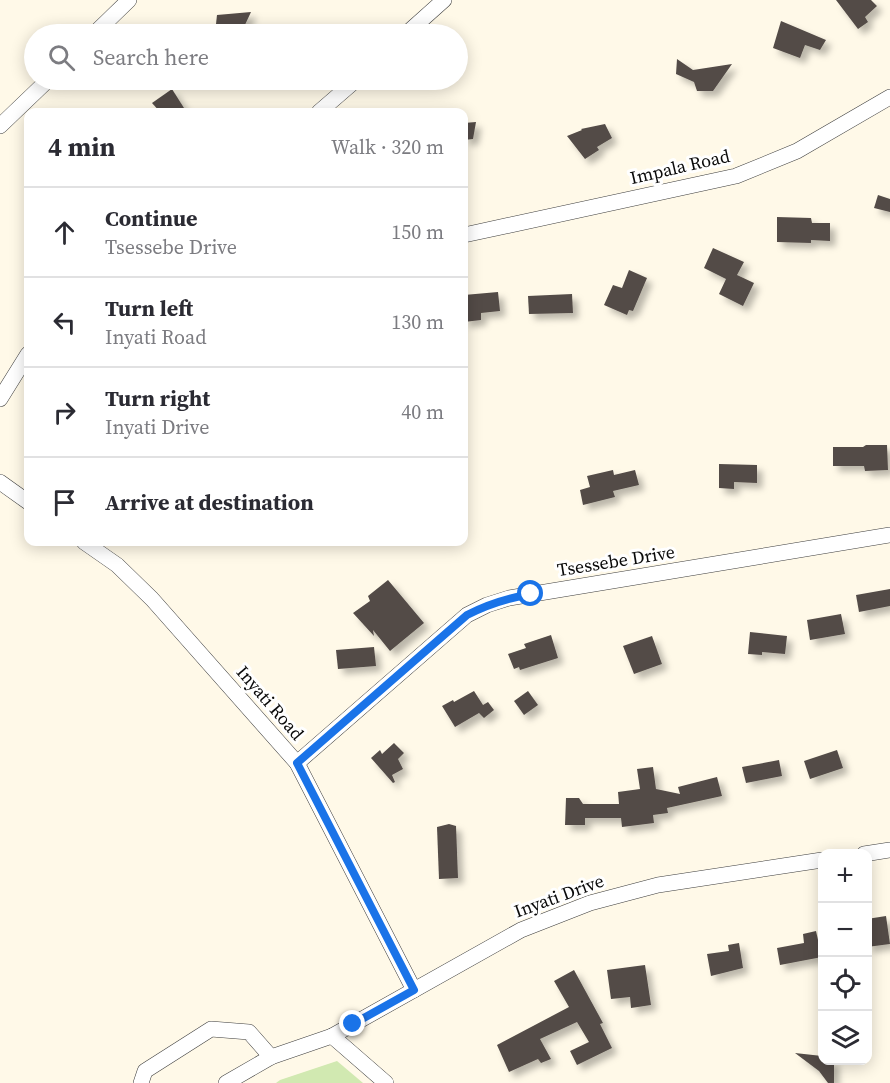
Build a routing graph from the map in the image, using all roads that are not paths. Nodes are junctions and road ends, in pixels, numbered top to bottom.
1 (129, 0) edge
2 (444, 0) edge
3 (104, 24) edge
4 (417, 24) edge
5 (38, 90) edge
6 (344, 90) edge
7 (890, 97) edge
8 (324, 108) edge
9 (0, 126) edge
10 (468, 235) edge
11 (24, 360) edge
12 (0, 399) edge
13 (0, 482) edge
14 (24, 499) edge
15 (890, 535) edge
16 (90, 546) edge
17 (297, 763) junction
18 (890, 850) edge
19 (872, 853) edge
20 (818, 861) edge
21 (414, 990) junction
22 (332, 1036) junction
23 (271, 1057) junction
24 (230, 1082) edge
25 (141, 1083) edge
26 (386, 1083) edge

1 - 3 street
2 - 4 street
5 - 9 street
6 - 8 street
7 - 10 street, Impala Road
11 - 12 street
13 - 14 street
15 - 17 street, Tsessebe Drive
16 - 17 street, Inyati Road
17 - 21 street, Inyati Road
18 - 19 street
20 - 21 street, Inyati Drive
21 - 22 street, Inyati Drive
22 - 23 street, Inyati Drive
22 - 26 street
23 - 24 street, Inyati Drive
23 - 25 street

